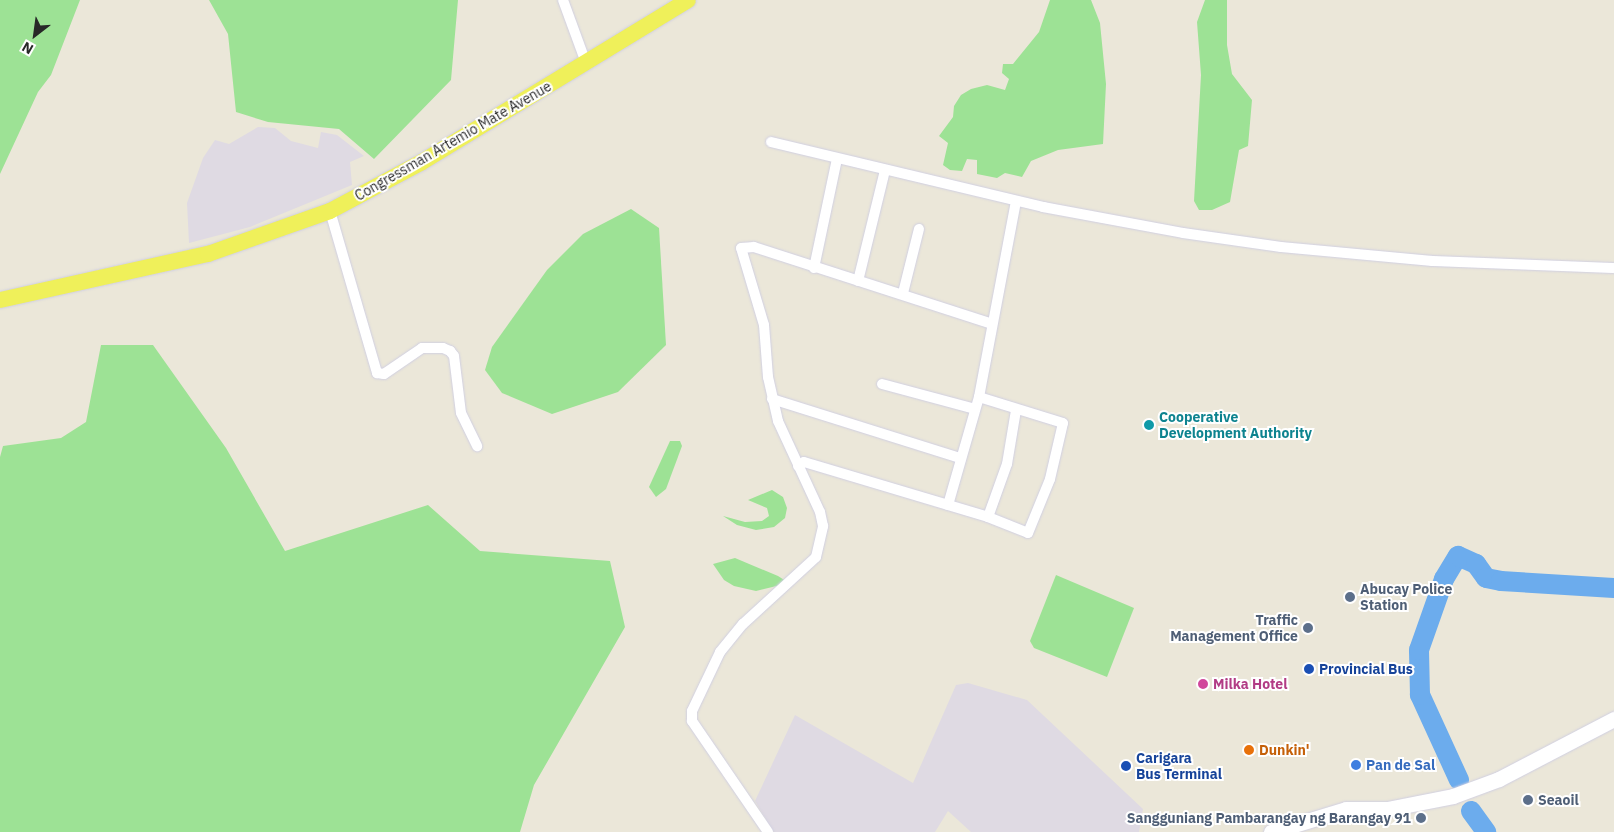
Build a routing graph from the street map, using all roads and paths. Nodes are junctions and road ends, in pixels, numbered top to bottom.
1 (563, 0) edge
2 (688, 0) edge
3 (586, 62) junction
4 (771, 142) dead end
5 (837, 159) junction
6 (885, 170) junction
7 (1016, 201) junction
8 (330, 211) junction
9 (919, 229) dead end
10 (814, 268) junction
11 (1614, 268) edge
12 (858, 281) junction
13 (903, 293) junction
14 (0, 300) edge
15 (992, 324) junction
16 (882, 384) dead end
17 (979, 397) junction
18 (772, 399) junction
19 (975, 409) junction
20 (1016, 410) junction
21 (477, 446) dead end
22 (960, 458) junction
23 (798, 466) junction
24 (948, 505) junction
25 (988, 517) junction
26 (1614, 719) edge
27 (768, 832) edge
28 (1270, 832) edge

1 - 3 street
2 - 3 main road, Congressman Artemio Mate Avenue
3 - 8 main road, Congressman Artemio Mate Avenue
4 - 5 street
5 - 6 street
5 - 10 street
6 - 7 street
6 - 12 street
7 - 11 street
7 - 15 street
8 - 14 main road, Congressman Artemio Mate Avenue
8 - 21 street
9 - 13 street
10 - 12 street
10 - 18 street
12 - 13 street
13 - 15 street
15 - 17 street
16 - 19 street
17 - 19 street
17 - 20 street
18 - 22 street
18 - 23 street
19 - 22 street
20 - 25 street
20 - 25 street
22 - 24 street
23 - 24 street
23 - 27 street
24 - 25 street
26 - 28 main road

